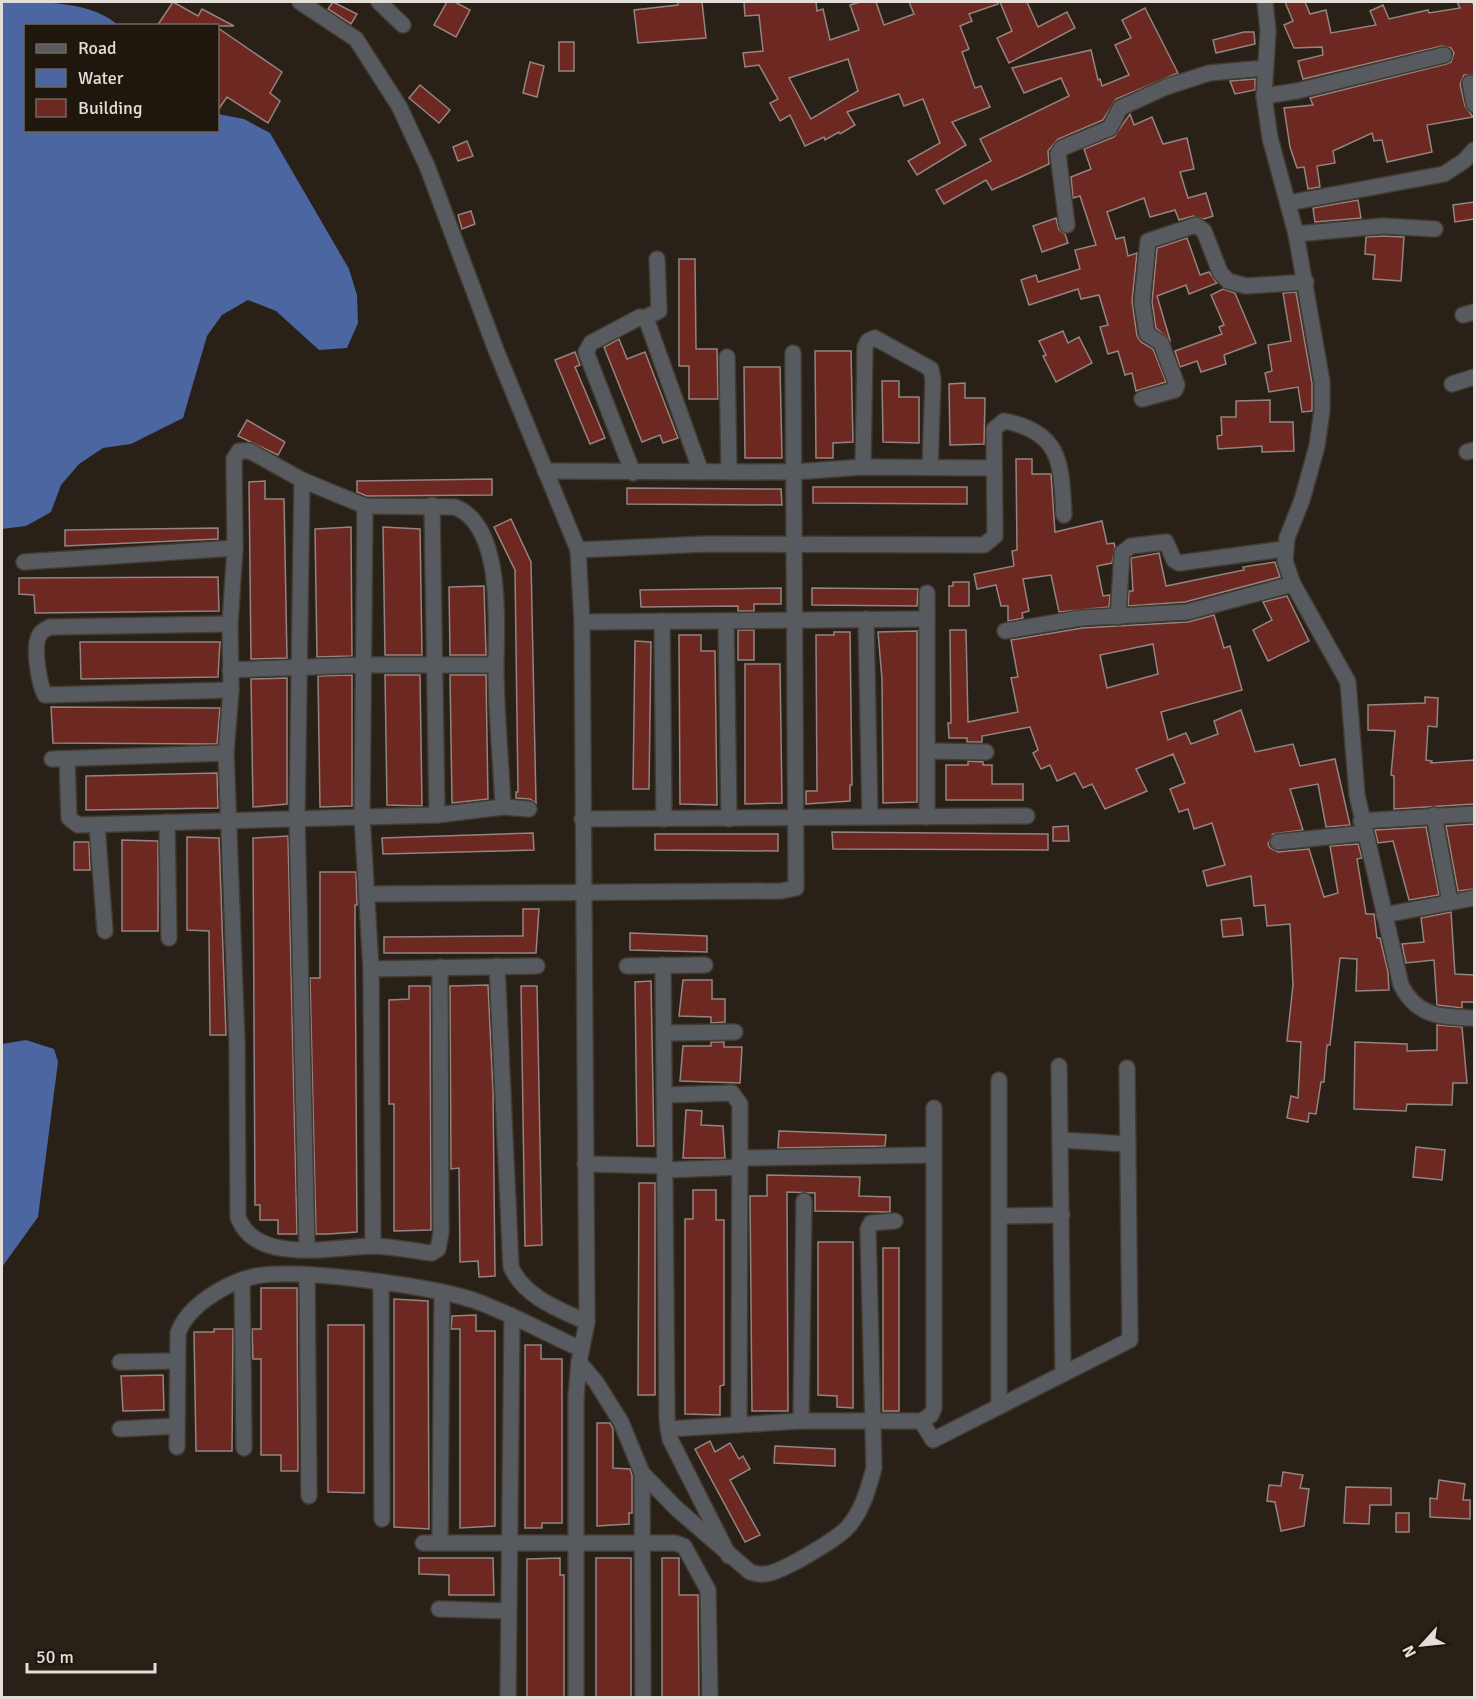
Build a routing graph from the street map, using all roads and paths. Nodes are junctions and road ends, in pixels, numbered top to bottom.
1 (300, 2) edge
2 (379, 2) edge
3 (1265, 2) edge
4 (403, 25) dead end
5 (1444, 55) dead end
6 (1265, 68) junction
7 (1470, 82) dead end
8 (1264, 96) junction
9 (1474, 104) edge
10 (1474, 150) edge
11 (1288, 203) junction
12 (1067, 225) dead end
13 (1435, 229) dead end
14 (1296, 234) junction
15 (657, 259) dead end
16 (1306, 282) junction
17 (644, 318) junction
18 (793, 353) dead end
19 (727, 357) dead end
20 (1474, 377) edge
21 (1452, 384) dead end
22 (1142, 399) dead end
23 (863, 467) junction
24 (930, 467) junction
25 (993, 468) junction
26 (545, 471) junction
27 (702, 472) junction
28 (729, 472) junction
29 (794, 472) junction
30 (633, 473) junction
31 (302, 480) junction
32 (432, 505) junction
33 (365, 506) junction
34 (1064, 515) dead end
35 (794, 544) junction
36 (236, 548) junction
37 (1284, 549) junction
38 (578, 550) junction
39 (24, 562) dead end
40 (1293, 584) junction
41 (927, 593) dead end
42 (1118, 617) junction
43 (866, 619) junction
44 (927, 619) junction
45 (796, 620) junction
46 (662, 621) junction
47 (726, 621) junction
48 (582, 622) junction
49 (230, 624) junction
50 (1005, 631) dead end
51 (363, 665) junction
52 (433, 665) junction
53 (496, 665) junction
54 (299, 669) junction
55 (230, 670) junction
56 (231, 690) junction
57 (927, 751) junction
58 (986, 752) dead end
59 (226, 753) junction
60 (503, 807) junction
61 (529, 809) dead end
62 (438, 814) junction
63 (1474, 814) edge
64 (1434, 815) junction
65 (362, 816) junction
66 (1027, 816) dead end
67 (297, 817) junction
68 (870, 817) junction
69 (927, 817) junction
70 (228, 819) junction
71 (582, 819) junction
72 (664, 819) junction
73 (729, 819) junction
74 (796, 819) junction
75 (168, 822) junction
76 (97, 825) junction
77 (1363, 827) junction
78 (1278, 842) dead end
79 (582, 893) junction
80 (369, 894) junction
81 (1474, 898) edge
82 (1450, 902) junction
83 (1384, 915) junction
84 (105, 931) dead end
85 (169, 938) dead end
86 (663, 965) junction
87 (705, 965) dead end
88 (496, 966) junction
89 (537, 966) dead end
90 (627, 966) dead end
91 (440, 968) junction
92 (371, 969) junction
93 (1474, 1018) edge
94 (735, 1032) dead end
95 (664, 1033) junction
96 (1059, 1066) dead end
97 (1127, 1068) dead end
98 (999, 1080) dead end
99 (665, 1095) junction
100 (934, 1108) dead end
101 (1060, 1140) junction
102 (1128, 1144) junction
103 (933, 1155) junction
104 (740, 1163) junction
105 (585, 1164) junction
106 (666, 1168) junction
107 (804, 1201) dead end
108 (1062, 1215) junction
109 (999, 1216) junction
110 (895, 1221) dead end
111 (373, 1246) junction
112 (307, 1249) junction
113 (308, 1276) junction
114 (242, 1280) junction
115 (381, 1284) junction
116 (442, 1293) junction
117 (512, 1316) junction
118 (587, 1323) junction
119 (580, 1355) junction
120 (177, 1361) junction
121 (120, 1362) dead end
122 (1064, 1374) junction
123 (999, 1407) junction
124 (872, 1420) junction
125 (801, 1421) junction
126 (921, 1421) junction
127 (739, 1425) junction
128 (177, 1426) junction
129 (120, 1429) dead end
130 (668, 1429) junction
131 (177, 1447) dead end
132 (244, 1448) dead end
133 (642, 1473) junction
134 (309, 1496) dead end
135 (382, 1519) dead end
136 (423, 1543) dead end
137 (440, 1543) junction
138 (508, 1544) junction
139 (576, 1544) junction
140 (644, 1544) junction
141 (729, 1556) junction
142 (439, 1609) dead end
143 (508, 1611) junction
144 (508, 1698) edge
145 (576, 1698) edge
146 (643, 1698) edge
147 (710, 1698) edge

1 - 26 street
2 - 4 street
3 - 6 street
5 - 8 street
6 - 8 street
6 - 12 street
7 - 9 street
8 - 11 street
10 - 11 street
11 - 14 street
13 - 14 street
14 - 16 street
15 - 17 street
16 - 22 street
16 - 37 street
17 - 27 street
17 - 30 street
18 - 29 street
19 - 28 street
20 - 21 street
23 - 24 street
23 - 24 street
23 - 29 street
24 - 25 street
25 - 34 street
25 - 35 street
26 - 30 street
26 - 38 street
27 - 28 street
27 - 30 street
28 - 29 street
29 - 35 street
31 - 33 street
31 - 36 street
31 - 54 street
32 - 33 street
32 - 52 street
32 - 53 street
33 - 51 street
35 - 38 street
35 - 45 street
36 - 39 street
36 - 49 street
37 - 40 street
37 - 42 street
38 - 48 street
40 - 42 street
40 - 77 street
41 - 44 street
42 - 50 street
43 - 44 street
43 - 45 street
43 - 68 street
44 - 57 street
45 - 47 street
45 - 74 street
46 - 47 street
46 - 48 street
46 - 72 street
47 - 73 street
48 - 71 street
49 - 55 street
49 - 56 street
51 - 52 street
51 - 54 street
51 - 65 street
52 - 53 street
52 - 62 street
53 - 60 street
54 - 55 street
54 - 67 street
55 - 56 street
56 - 59 street
57 - 58 street
57 - 69 street
59 - 70 street
59 - 76 street
60 - 61 street
60 - 62 street
62 - 65 street
63 - 64 street
64 - 77 street
64 - 82 street
65 - 67 street
65 - 80 street
66 - 69 street
67 - 70 street
67 - 112 street
68 - 69 street
68 - 74 street
70 - 75 street
70 - 112 street
71 - 72 street
71 - 79 street
72 - 73 street
73 - 74 street
74 - 79 street
75 - 76 street
75 - 85 street
76 - 84 street
77 - 78 street
77 - 83 street
79 - 80 street
79 - 105 street
80 - 92 street
81 - 82 street
82 - 83 street
83 - 93 street
86 - 87 street
86 - 90 street
86 - 95 street
88 - 89 street
88 - 91 street
88 - 118 street
91 - 92 street
91 - 111 street
92 - 111 street
94 - 95 street
95 - 99 street
96 - 101 street
97 - 102 street
98 - 109 street
99 - 104 street
99 - 106 street
100 - 103 street
101 - 102 street
101 - 108 street
102 - 122 street
103 - 104 street
103 - 126 street
104 - 106 street
104 - 127 street
105 - 106 street
105 - 118 street
106 - 130 street
107 - 125 street
108 - 109 street
108 - 122 street
109 - 123 street
110 - 124 street
111 - 112 street
113 - 114 street
113 - 115 street
113 - 134 street
114 - 120 street
114 - 132 street
115 - 116 street
115 - 135 street
116 - 117 street
116 - 137 street
117 - 119 street
117 - 138 street
118 - 119 street
119 - 133 street
119 - 139 street
120 - 121 street
120 - 128 street
122 - 123 street
123 - 126 street
124 - 125 street
124 - 126 street
124 - 141 street
125 - 127 street
127 - 130 street
128 - 129 street
128 - 131 street
130 - 141 street
133 - 140 street
133 - 141 street
136 - 137 street
137 - 138 street
138 - 139 street
138 - 143 street
139 - 140 street
139 - 145 street
140 - 146 street
140 - 147 street
142 - 143 street
143 - 144 street

